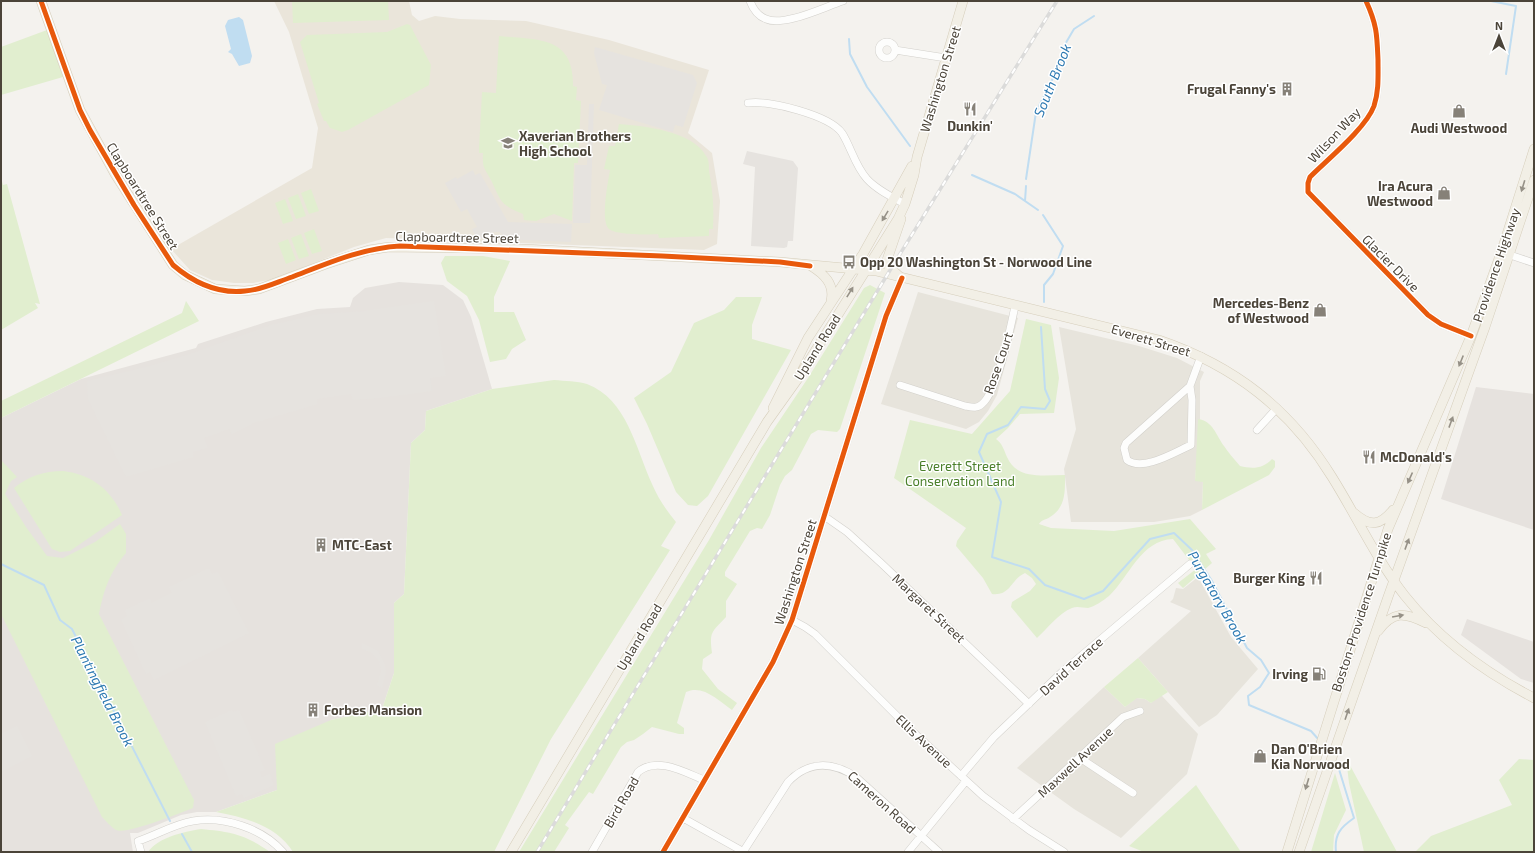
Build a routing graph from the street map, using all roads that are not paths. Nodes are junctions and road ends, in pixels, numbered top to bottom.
1 (41, 1) edge
2 (750, 1) edge
3 (842, 1) edge
4 (963, 1) edge
5 (1366, 1) edge
6 (895, 50) dead end
7 (946, 58) junction
8 (748, 103) dead end
9 (1534, 149) edge
10 (917, 157) junction
11 (1534, 180) edge
12 (1308, 190) joint
13 (896, 199) junction
14 (905, 204) junction
15 (1510, 255) junction
16 (1534, 263) edge
17 (810, 266) junction
18 (853, 269) junction
19 (865, 270) junction
20 (902, 278) junction
21 (830, 304) junction
22 (1015, 306) junction
23 (1471, 336) junction
24 (1201, 356) junction
25 (1453, 379) joint
26 (1466, 380) joint
27 (900, 385) dead end
28 (1190, 386) junction
29 (1277, 408) junction
30 (767, 422) junction
31 (1257, 430) dead end
32 (1401, 499) junction
33 (1350, 509) junction
34 (824, 516) junction
35 (1378, 557) junction
36 (1190, 564) dead end
37 (1394, 580) junction
38 (792, 620) junction
39 (1430, 625) junction
40 (1373, 639) junction
41 (1534, 698) edge
42 (1029, 704) junction
43 (1140, 711) dead end
44 (1080, 758) junction
45 (964, 778) junction
46 (704, 780) junction
47 (1133, 793) dead end
48 (683, 818) junction
49 (1013, 819) junction
50 (921, 837) junction
51 (141, 852) edge
52 (283, 852) edge
53 (511, 852) edge
54 (592, 852) edge
55 (662, 852) edge
56 (744, 852) edge
57 (908, 852) edge
58 (939, 852) edge
59 (1064, 852) edge
60 (1287, 852) edge
61 (1299, 852) edge

1 - 17 main road, Clapboardtree Street
2 - 3 street
4 - 7 main road, Washington Street
5 - 12 street, Wilson Way
6 - 7 street
7 - 10 main road, Washington Street
8 - 13 street
9 -> 23 main road, Providence Highway
10 - 13 main road, Washington Street
10 - 14 main road, Washington Street
11 - 15 main road, Providence Highway
12 - 23 street, Glacier Drive
13 - 14 street
13 -> 18 main road, Washington Street
14 - 19 main road, Washington Street
14 - 20 main road
15 - 16 street
15 - 26 main road, Providence Highway
17 - 18 main road, Clapboardtree Street
17 - 21 main road
18 - 19 main road, Everett Street
18 - 21 main road, Upland Road
19 - 20 main road, Everett Street
30 -> 19 main road, Upland Road
20 - 22 main road, Everett Street
20 - 34 street, Washington Street
21 - 30 main road, Upland Road
22 - 24 main road, Everett Street
22 - 27 street, Rose Court
23 -> 25 main road, Providence Highway
24 - 28 street
24 - 29 main road, Everett Street
25 -> 32 main road, Boston-Providence Turnpike
37 -> 26 main road, Boston-Providence Turnpike
28 - 28 street
29 - 31 street
29 - 33 main road, Everett Street
30 - 53 main road, Upland Road
32 - 33 main road
32 - 35 main road, Boston-Providence Turnpike
33 - 35 main road, Everett Street
34 - 38 street, Washington Street
34 - 42 street, Margaret Street
35 - 37 main road, Everett Street
35 -> 60 main road, Boston-Providence Turnpike
36 - 42 street, David Terrace
37 - 39 main road, Everett Street
37 - 40 main road, Boston-Providence Turnpike
38 - 45 street, Ellis Avenue
38 - 46 street, Washington Street
40 -> 39 main road
39 - 41 main road
61 -> 40 main road, Boston-Providence Turnpike
42 - 45 street, David Terrace
43 - 44 street, Maxwell Avenue
44 - 47 street
44 - 49 street, Maxwell Avenue
45 - 49 street, Ellis Avenue
45 - 50 street, David Terrace
46 - 48 street, Washington Street
46 - 54 street, Bird Road
48 - 55 street, Washington Street
48 - 56 street
49 - 59 street, Ellis Avenue
50 - 56 street, Cameron Road
50 - 57 street, David Terrace
50 - 58 street, Cameron Road
51 - 52 street

